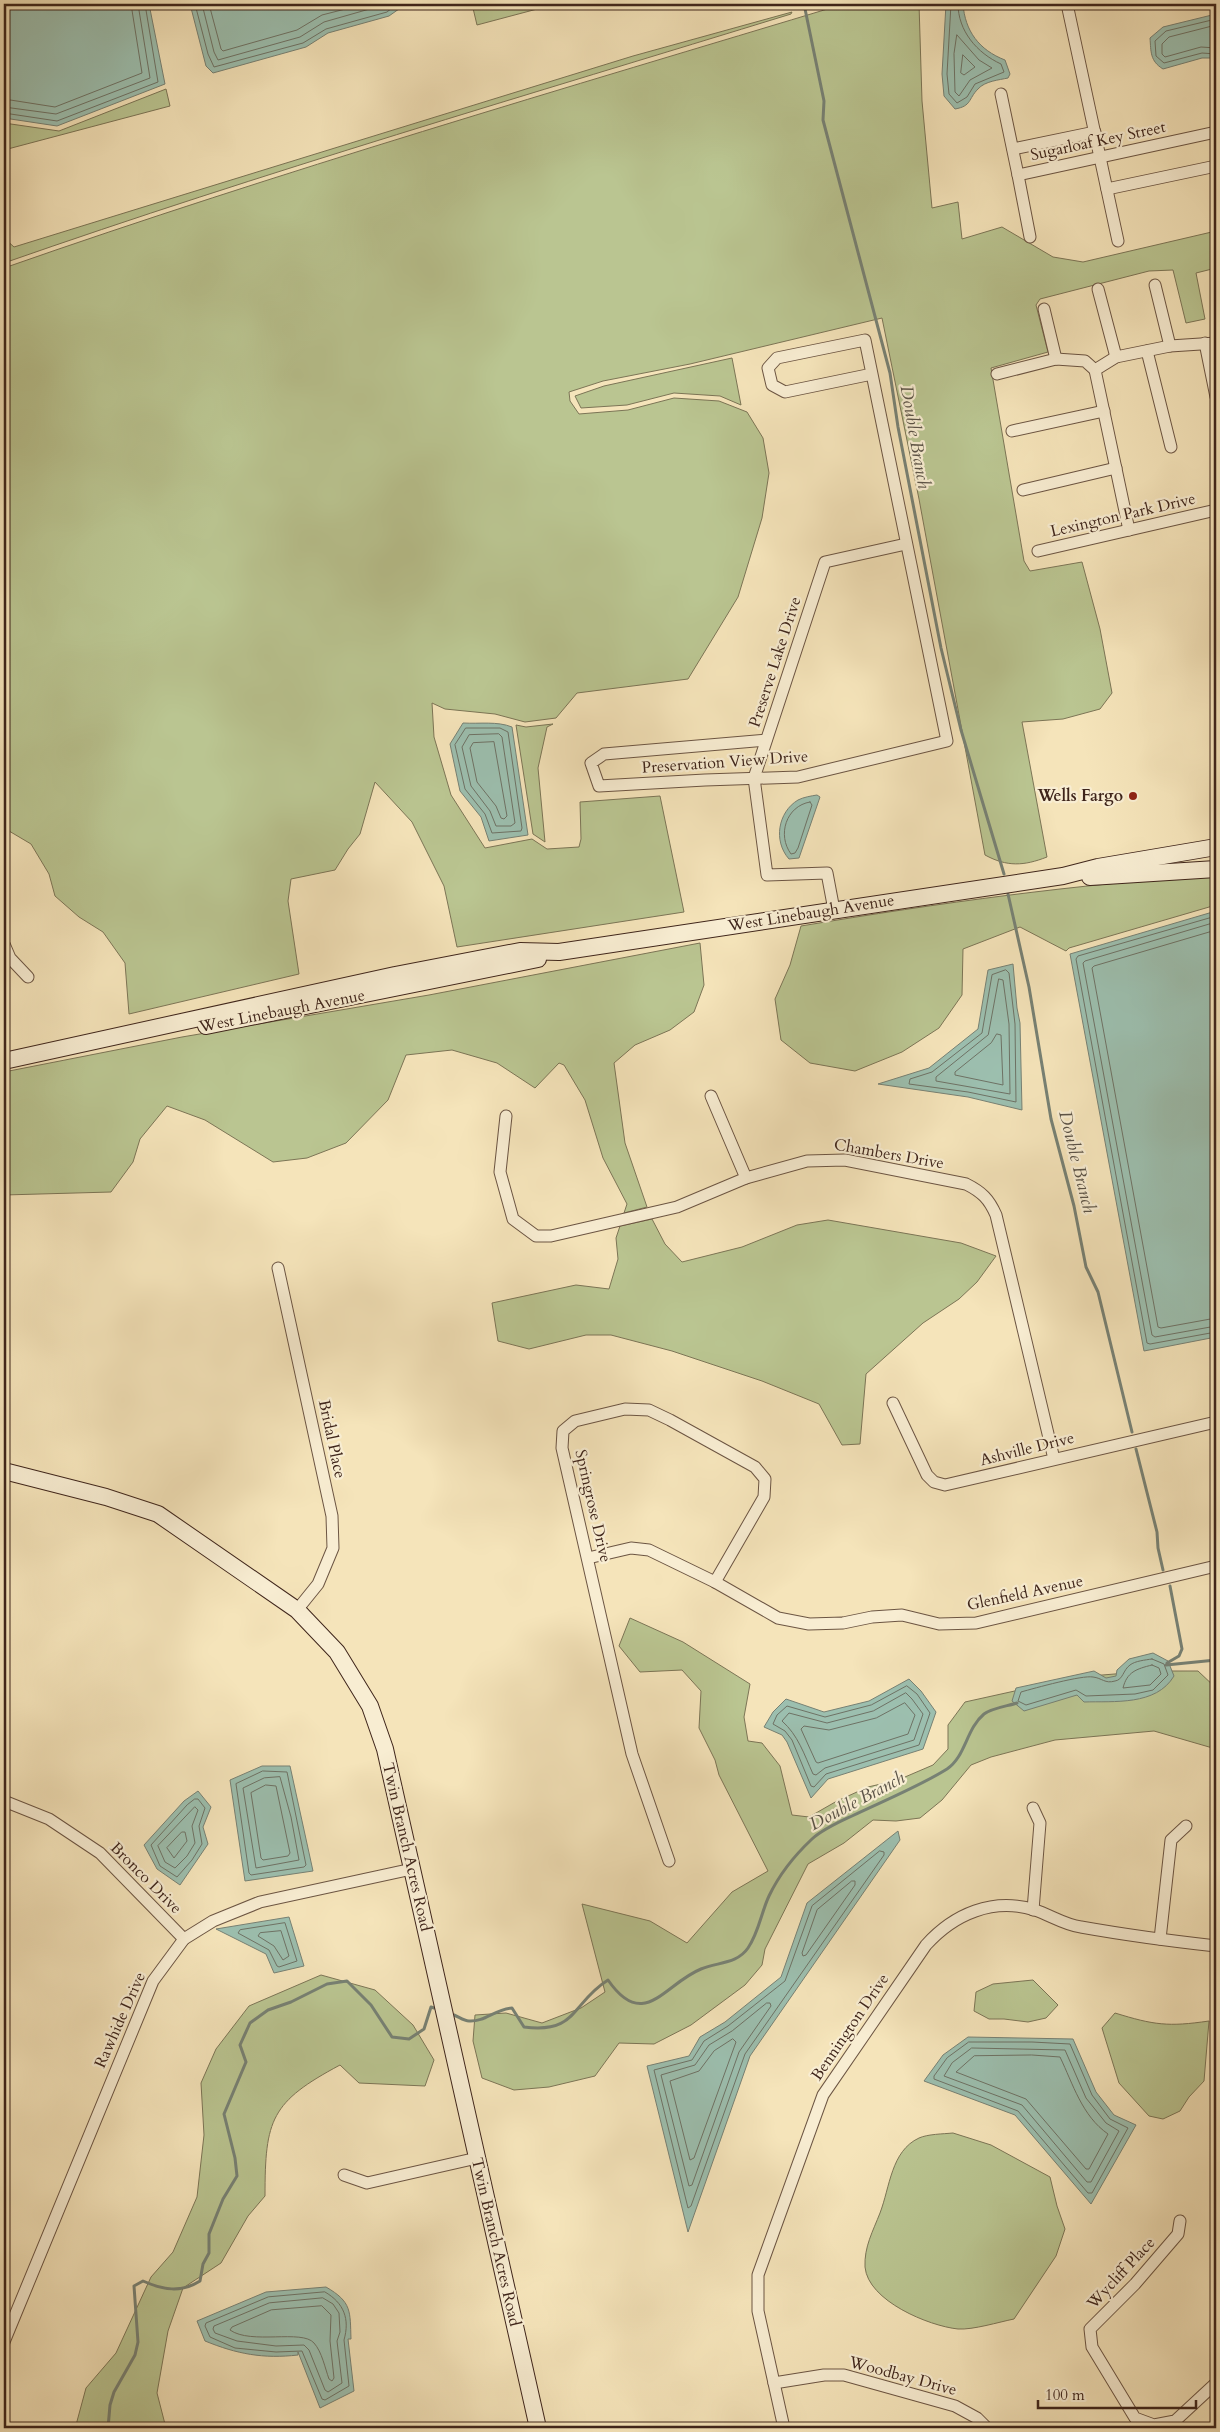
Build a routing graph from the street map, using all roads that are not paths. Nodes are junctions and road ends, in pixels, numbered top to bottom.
1 (1067, 4) edge
2 (1000, 94) dead end
3 (1095, 132) junction
4 (1216, 132) edge
5 (1013, 149) junction
6 (1100, 157) junction
7 (1216, 166) edge
8 (1018, 175) junction
9 (1107, 189) junction
10 (1030, 237) dead end
11 (1118, 241) dead end
12 (1155, 285) dead end
13 (1098, 289) dead end
14 (1044, 309) dead end
15 (1211, 343) edge
16 (1170, 346) junction
17 (1147, 352) junction
18 (1116, 357) junction
19 (1056, 359) junction
20 (1095, 370) junction
21 (872, 374) junction
22 (997, 374) dead end
23 (1216, 396) edge
24 (1104, 411) junction
25 (1012, 431) dead end
26 (1172, 447) dead end
27 (1116, 468) junction
28 (1024, 490) dead end
29 (1216, 510) edge
30 (1129, 530) junction
31 (906, 544) junction
32 (1038, 551) dead end
33 (766, 740) junction
34 (754, 778) junction
35 (1216, 847) edge
36 (1216, 869) edge
37 (1063, 876) junction
38 (834, 910) junction
39 (4, 944) edge
40 (28, 977) dead end
41 (338, 993) junction
42 (4, 1061) edge
43 (4, 1066) edge
44 (711, 1096) dead end
45 (506, 1116) dead end
46 (746, 1178) junction
47 (278, 1268) dead end
48 (893, 1403) dead end
49 (1216, 1422) edge
50 (1054, 1459) junction
51 (4, 1471) edge
52 (588, 1558) junction
53 (1216, 1566) edge
54 (715, 1582) junction
55 (297, 1610) junction
56 (4, 1801) edge
57 (1032, 1808) dead end
58 (1186, 1826) dead end
59 (669, 1860) dead end
60 (412, 1869) junction
61 (1033, 1910) junction
62 (184, 1939) junction
63 (1160, 1940) junction
64 (1216, 1946) edge
65 (477, 2158) junction
66 (344, 2175) dead end
67 (1180, 2221) dead end
68 (4, 2342) edge
69 (774, 2383) junction
70 (1216, 2383) edge
71 (538, 2428) edge
72 (784, 2428) edge
73 (987, 2428) edge

1 - 3 street
2 - 5 street
3 - 5 street
3 - 6 street
4 - 6 street, Sugarloaf Key Street
5 - 8 street
6 - 8 street, Sugarloaf Key Street
6 - 9 street
7 - 9 street
8 - 10 street, Sugarloaf Key Street
9 - 11 street
12 - 16 street
13 - 18 street
14 - 19 street
15 - 16 street
15 - 23 street
16 - 17 street
17 - 18 street
17 - 26 street
18 - 20 street
19 - 20 street
19 - 22 street
20 - 24 street
21 - 21 street, Preservation View Drive
21 - 31 street, Preservation View Drive
24 - 25 street
24 - 27 street
27 - 28 street
27 - 30 street
29 - 30 street, Lexington Park Drive
30 - 32 street, Lexington Park Drive
31 - 33 street, Preserve Lake Drive
31 - 34 street, Preservation View Drive
33 - 34 street, Preserve Lake Drive
33 - 34 street, Preservation View Drive
34 - 38 street, Preserve Lake Drive
35 - 37 main road, West Linebaugh Avenue
36 - 37 main road, West Linebaugh Avenue
37 - 38 main road, West Linebaugh Avenue
38 - 41 main road, West Linebaugh Avenue
39 - 40 street
41 - 42 main road, West Linebaugh Avenue
41 - 43 main road, West Linebaugh Avenue
44 - 46 street
45 - 46 street, Chambers Drive
46 - 50 street, Chambers Drive
47 - 55 street, Bridal Place
48 - 50 street, Ashville Drive
49 - 50 street, Ashville Drive
51 - 55 main road, Twin Branch Acres Road
52 - 54 street, Glenfield Avenue
52 - 54 street, Springrose Drive
52 - 59 street, Springrose Drive
53 - 54 street, Glenfield Avenue
55 - 60 main road, Twin Branch Acres Road
56 - 62 street, Bronco Drive
57 - 61 street
58 - 63 street
60 - 62 street, Rawhide Drive
60 - 65 main road, Twin Branch Acres Road
61 - 63 street, Bennington Drive
61 - 69 street, Bennington Drive
62 - 68 street, Rawhide Drive
63 - 64 street, Bennington Drive
65 - 66 street
65 - 71 main road, Twin Branch Acres Road
67 - 70 street, Wycliff Place
69 - 72 street, Bennington Drive
69 - 73 street, Woodbay Drive

